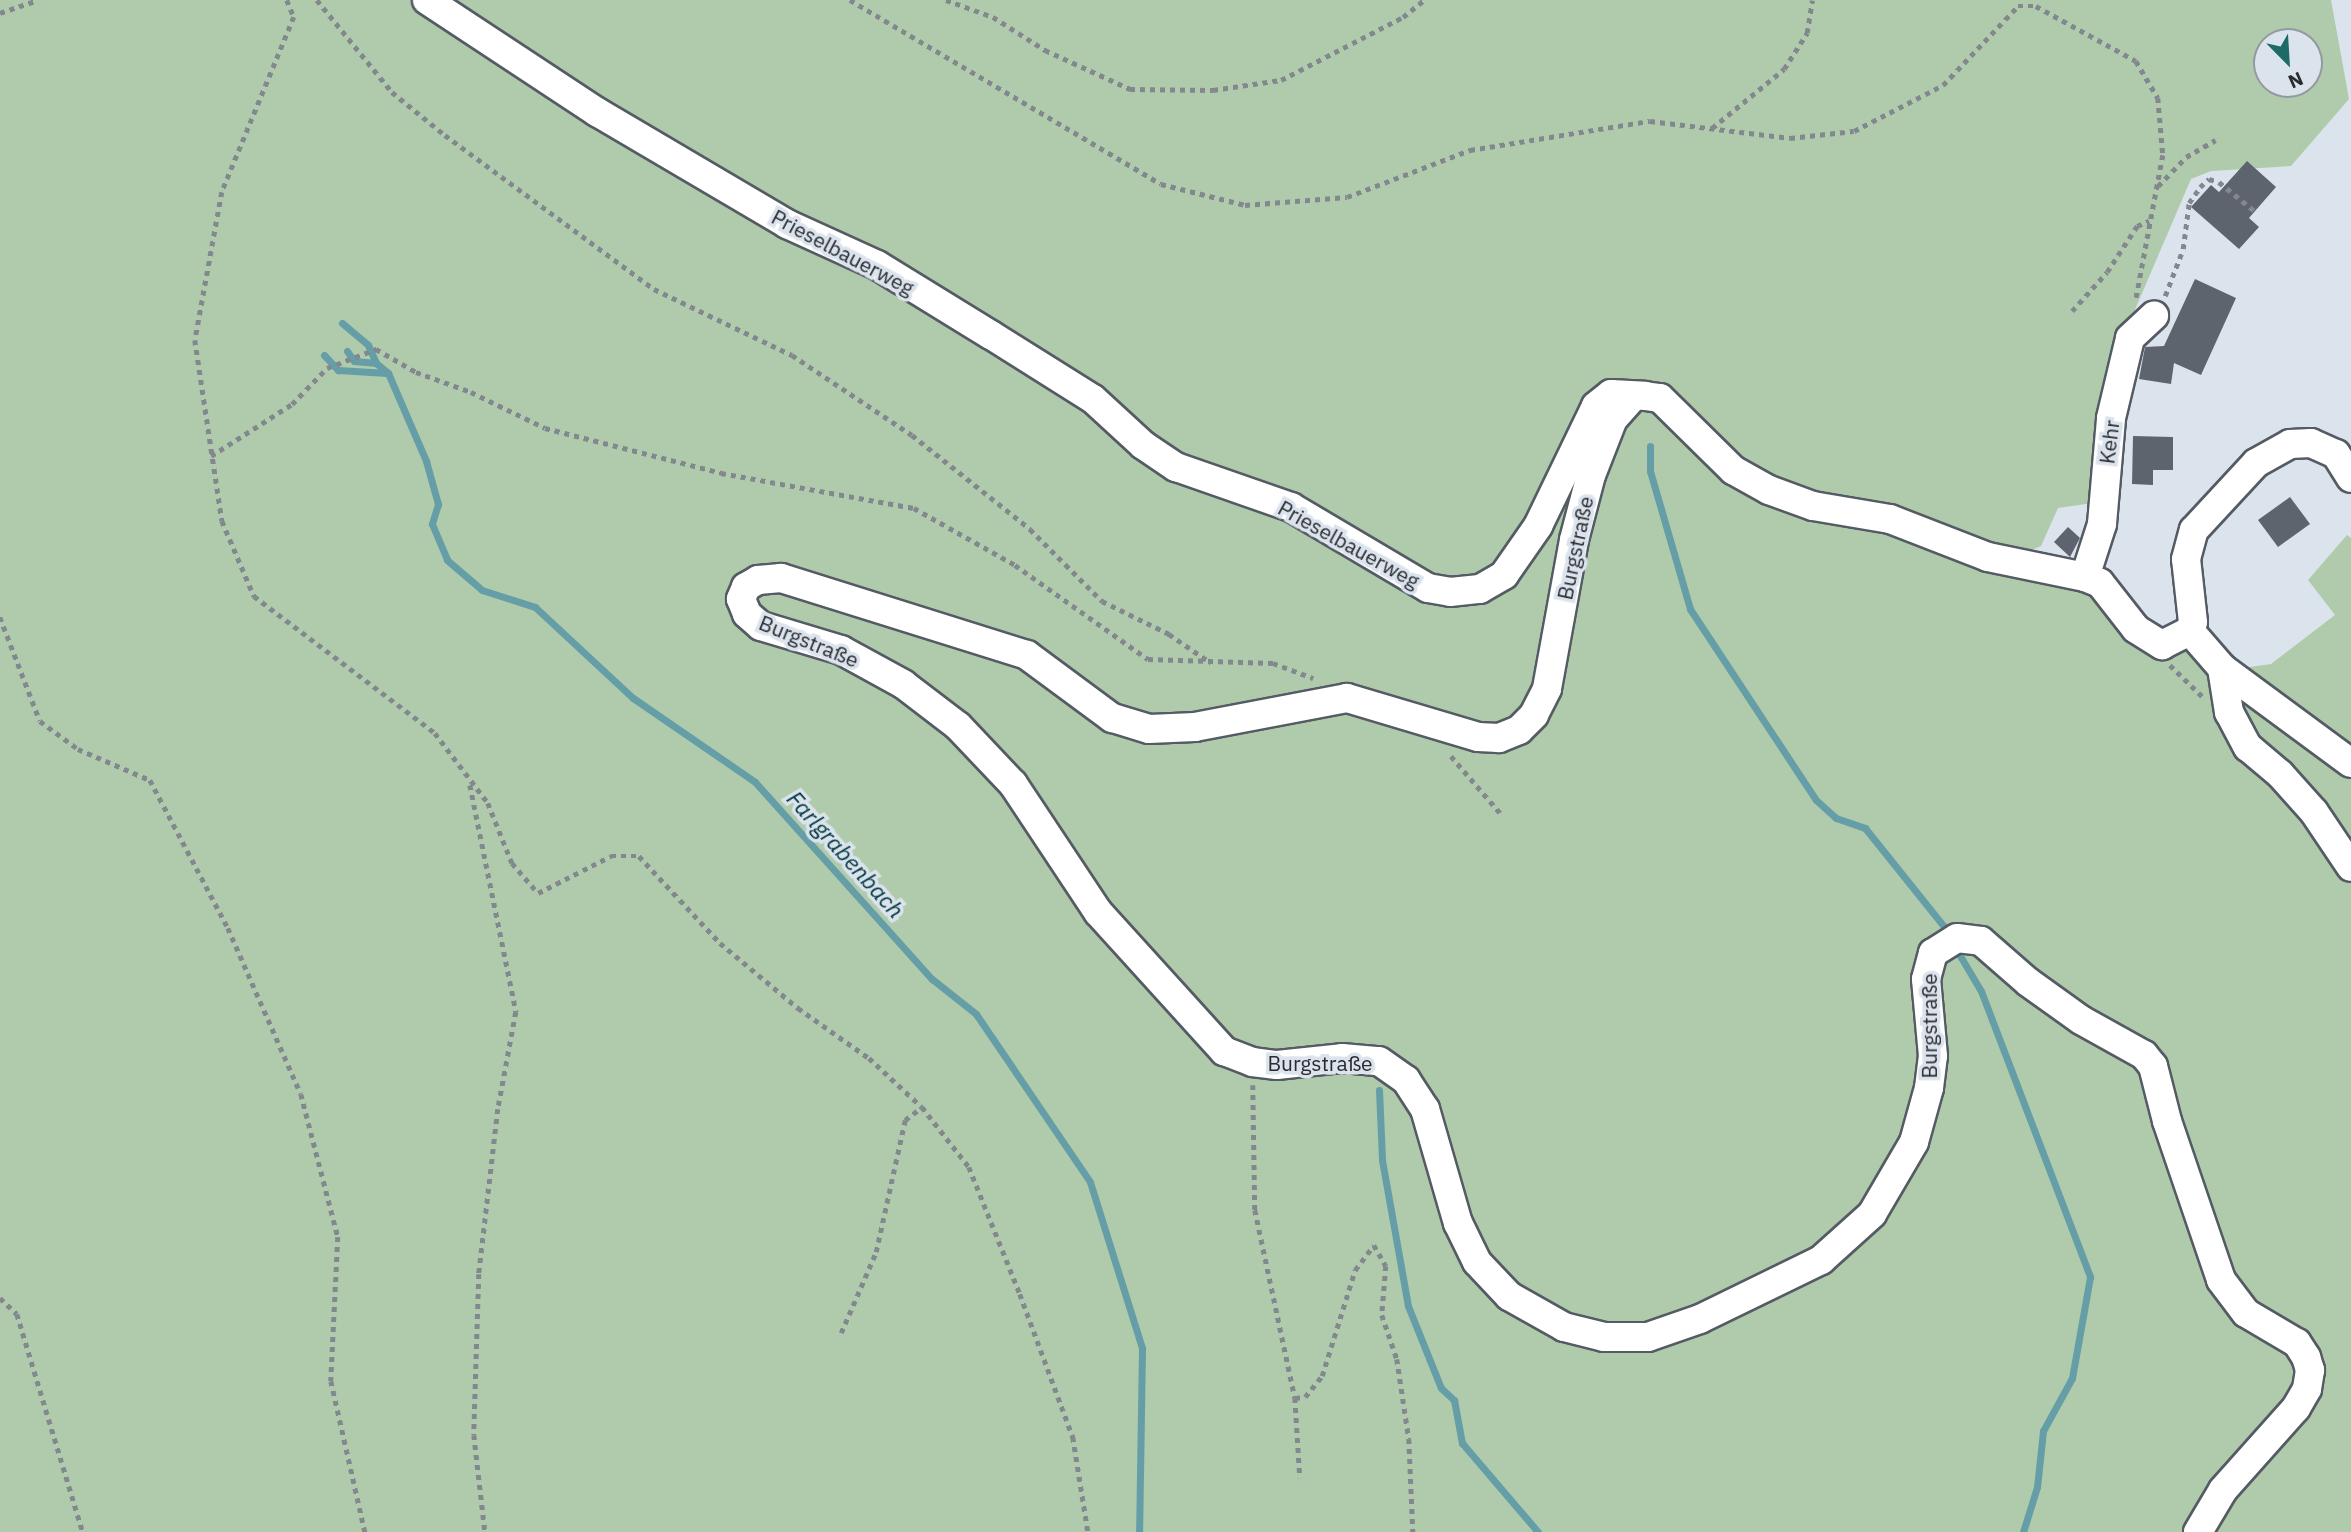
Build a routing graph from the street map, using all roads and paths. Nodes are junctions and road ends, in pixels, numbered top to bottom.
1 (37, 0) edge
2 (287, 0) edge
3 (317, 0) edge
4 (427, 0) edge
5 (850, 0) edge
6 (946, 0) edge
7 (1424, 0) edge
8 (1812, 0) edge
9 (0, 13) edge
10 (1711, 128) junction
11 (2216, 140) dead end
12 (2157, 187) junction
13 (2257, 213) dead end
14 (2149, 221) junction
15 (2072, 311) dead end
16 (2154, 316) joint
17 (2130, 338) junction
18 (1632, 398) junction
19 (211, 456) junction
20 (2351, 478) edge
21 (2085, 577) junction
22 (0, 617) edge
23 (2190, 631) junction
24 (2162, 645) junction
25 (1273, 663) dead end
26 (1212, 664) junction
27 (2222, 668) junction
28 (2229, 712) junction
29 (1448, 753) dead end
30 (2351, 763) edge
31 (469, 783) junction
32 (1501, 814) dead end
33 (2351, 867) edge
34 (1252, 1062) junction
35 (922, 1107) junction
36 (0, 1298) edge
37 (841, 1333) dead end
38 (1295, 1398) junction
39 (1300, 1478) dead end
40 (83, 1532) edge
41 (365, 1532) edge
42 (485, 1532) edge
43 (1088, 1532) edge
44 (1413, 1532) edge
45 (2198, 1532) edge

1 - 9 path
2 - 19 path
3 - 26 path
4 - 18 street, Prieselbauerweg
5 - 10 path
6 - 7 path
8 - 10 path
10 - 12 path
11 - 12 path
12 - 14 path
13 - 16 path
14 - 15 path
14 - 17 path
16 - 17 street
17 - 21 street, Kehr
18 - 21 street, Prieselbauerweg
18 - 34 street, Burgstraße
19 - 26 path
19 - 31 path
20 - 23 street
21 - 24 street
22 - 41 path
23 - 24 street
23 - 27 street
24 - 28 path
25 - 26 path
27 - 28 street
27 - 30 street
28 - 33 street
29 - 32 path
31 - 35 path
31 - 42 path
34 - 38 path
34 - 45 street, Burgstraße
35 - 37 path
35 - 43 path
36 - 40 path
38 - 39 path
38 - 44 path

